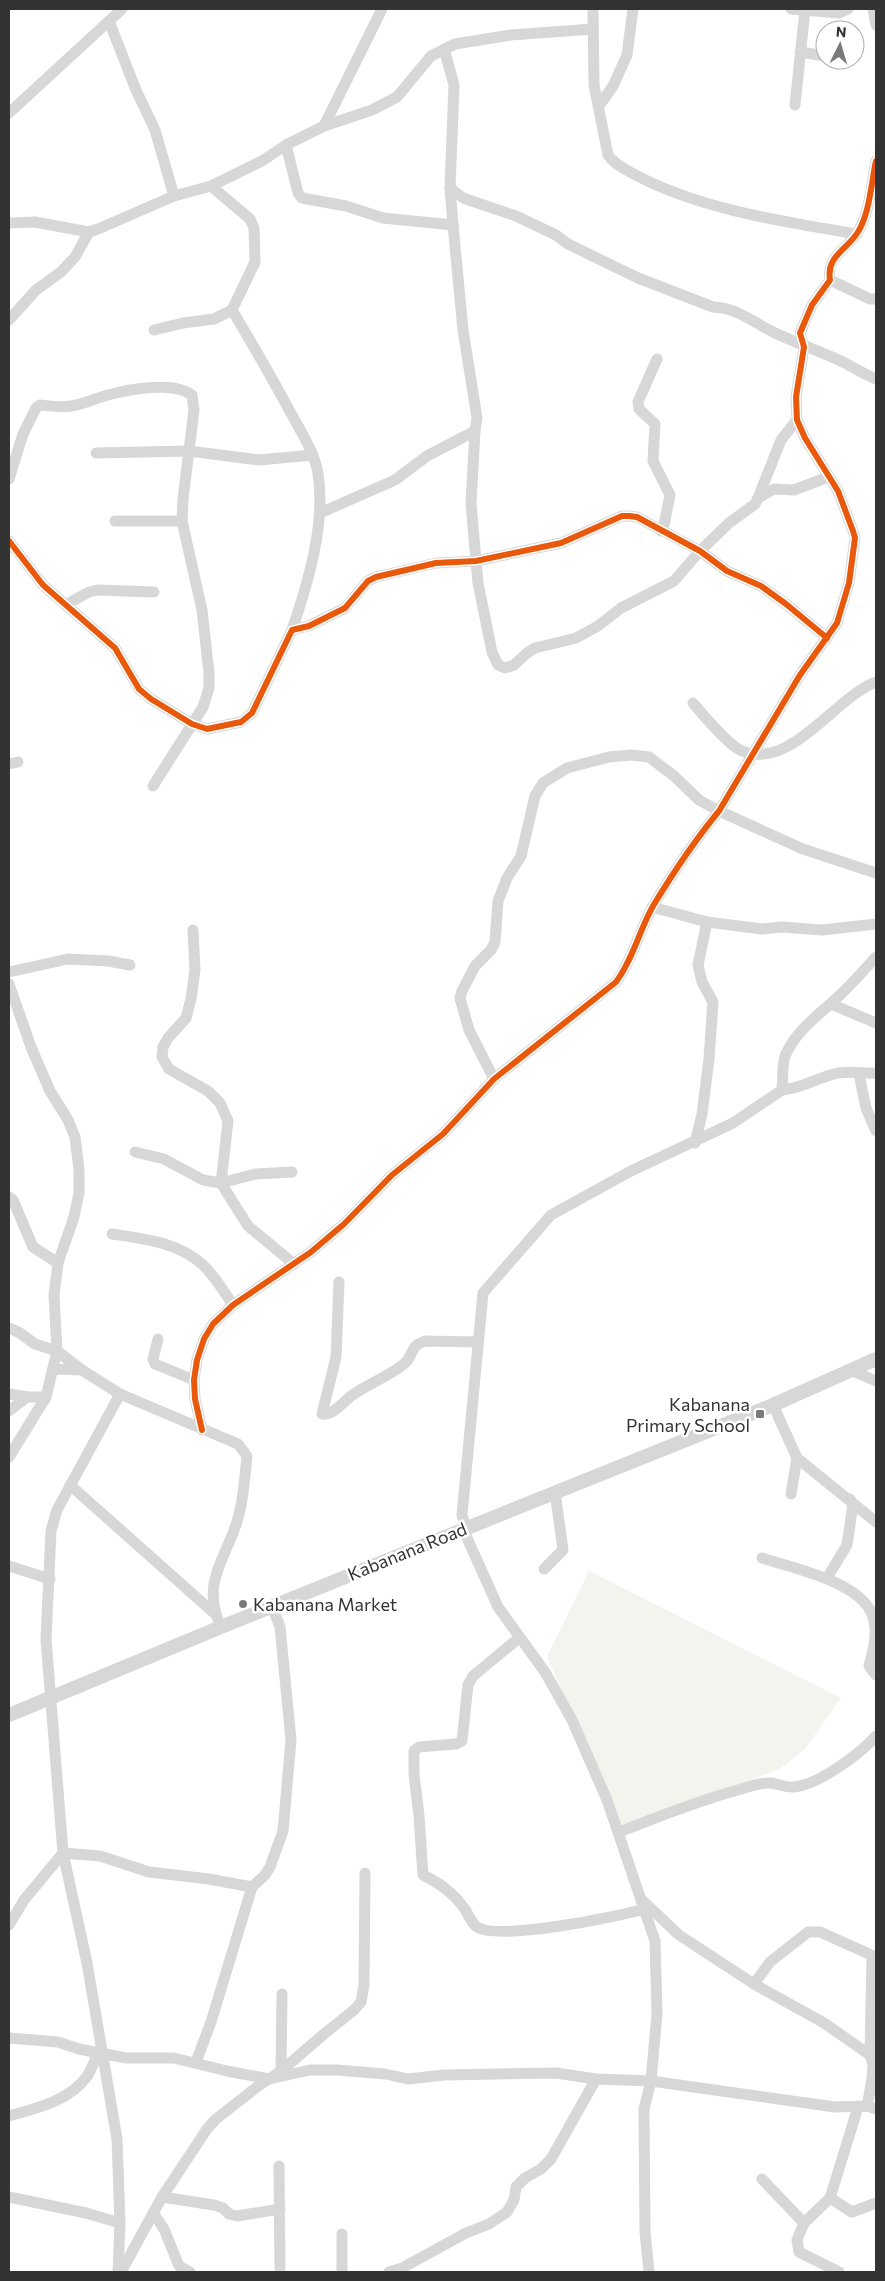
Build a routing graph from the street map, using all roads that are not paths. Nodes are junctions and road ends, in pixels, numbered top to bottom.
1 (122, 9) edge
2 (382, 9) edge
3 (593, 9) edge
4 (633, 9) edge
5 (791, 9) edge
6 (848, 9) edge
7 (873, 9) edge
8 (804, 10) junction
9 (109, 21) junction
10 (876, 25) edge
11 (593, 29) junction
12 (444, 49) junction
13 (800, 52) junction
14 (815, 54) edge
15 (795, 105) dead end
16 (599, 106) junction
17 (9, 113) edge
18 (324, 126) junction
19 (286, 145) junction
20 (876, 161) edge
21 (211, 186) junction
22 (450, 188) junction
23 (174, 196) junction
24 (9, 224) edge
25 (452, 225) junction
26 (89, 232) junction
27 (857, 234) junction
28 (830, 280) junction
29 (876, 300) edge
30 (232, 310) junction
31 (9, 320) edge
32 (154, 330) dead end
33 (804, 347) junction
34 (657, 359) dead end
35 (876, 378) edge
36 (796, 420) junction
37 (474, 431) junction
38 (189, 451) junction
39 (96, 453) dead end
40 (313, 454) junction
41 (828, 477) junction
42 (9, 479) edge
43 (758, 498) junction
44 (320, 513) junction
45 (115, 521) dead end
46 (182, 521) junction
47 (661, 531) junction
48 (9, 541) edge
49 (700, 551) junction
50 (476, 561) junction
51 (154, 592) dead end
52 (65, 605) junction
53 (292, 630) junction
54 (827, 638) junction
55 (876, 682) edge
56 (693, 703) dead end
57 (192, 724) junction
58 (754, 754) junction
59 (153, 786) dead end
60 (719, 811) junction
61 (876, 873) edge
62 (652, 908) junction
63 (707, 922) junction
64 (876, 924) edge
65 (193, 930) dead end
66 (876, 956) edge
67 (130, 965) dead end
68 (9, 972) edge
69 (9, 984) edge
70 (13, 1004) edge
71 (831, 1004) junction
72 (876, 1023) edge
73 (876, 1073) edge
74 (859, 1074) junction
75 (494, 1079) junction
76 (782, 1090) junction
77 (876, 1130) edge
78 (695, 1142) junction
79 (135, 1152) dead end
80 (292, 1172) dead end
81 (221, 1182) junction
82 (9, 1197) edge
83 (112, 1234) dead end
84 (58, 1263) junction
85 (294, 1264) junction
86 (339, 1282) dead end
87 (233, 1305) junction
88 (9, 1328) edge
89 (158, 1339) dead end
90 (478, 1342) junction
91 (57, 1351) junction
92 (876, 1360) edge
93 (54, 1369) junction
94 (82, 1370) junction
95 (850, 1370) junction
96 (194, 1380) junction
97 (876, 1381) edge
98 (9, 1394) edge
99 (120, 1394) junction
100 (27, 1397) junction
101 (46, 1397) junction
102 (773, 1405) junction
103 (9, 1411) edge
104 (202, 1430) junction
105 (9, 1457) edge
106 (797, 1458) junction
107 (70, 1485) junction
108 (555, 1492) junction
109 (791, 1494) dead end
110 (848, 1498) junction
111 (876, 1522) edge
112 (465, 1528) junction
113 (762, 1558) dead end
114 (9, 1566) edge
115 (544, 1569) dead end
116 (827, 1578) junction
117 (50, 1579) junction
118 (272, 1606) junction
119 (214, 1613) junction
120 (221, 1627) junction
121 (519, 1638) junction
122 (876, 1639) edge
123 (876, 1675) edge
124 (51, 1697) junction
125 (9, 1715) edge
126 (876, 1736) edge
127 (619, 1832) junction
128 (63, 1853) junction
129 (365, 1873) dead end
130 (252, 1886) junction
131 (643, 1905) junction
132 (9, 1926) edge
133 (874, 1957) edge
134 (754, 1984) junction
135 (282, 1994) dead end
136 (9, 2038) edge
137 (100, 2054) junction
138 (870, 2055) junction
139 (196, 2062) junction
140 (281, 2071) junction
141 (269, 2079) junction
142 (596, 2079) junction
143 (652, 2081) junction
144 (867, 2107) edge
145 (9, 2116) edge
146 (279, 2166) dead end
147 (762, 2179) dead end
148 (9, 2197) edge
149 (162, 2197) junction
150 (830, 2198) junction
151 (876, 2203) edge
152 (280, 2209) junction
153 (154, 2214) junction
154 (120, 2222) junction
155 (804, 2223) junction
156 (342, 2234) dead end
157 (179, 2269) edge
158 (119, 2272) edge
159 (190, 2272) edge
160 (280, 2272) edge
161 (342, 2272) edge
162 (390, 2272) edge
163 (650, 2272) edge
164 (839, 2272) edge

1 - 9 street
2 - 18 street
3 - 11 street
4 - 16 street
5 - 8 street
6 - 8 street
7 - 10 street
8 - 13 street
9 - 17 street
9 - 23 street
11 - 12 street
11 - 16 street
12 - 18 street
12 - 22 street
13 - 14 street
13 - 15 street
16 - 27 street
18 - 19 street
19 - 21 street
19 - 25 street
20 - 27 street
21 - 23 street
21 - 30 street
22 - 25 street
22 - 33 street
23 - 26 street
24 - 26 street
25 - 37 street
26 - 31 street
27 - 28 street
28 - 29 street
28 - 33 street
30 - 32 street
30 - 40 street
33 - 35 street
33 - 36 street
34 - 47 street
36 - 41 street
36 - 43 street
37 - 44 street
37 - 50 street
38 - 39 street
38 - 40 street
38 - 42 street
38 - 46 street
40 - 44 street
41 - 43 street
41 - 54 street
43 - 49 street
44 - 53 street
45 - 46 street
46 - 57 street
47 - 49 street
47 - 50 street
48 - 52 street
49 - 50 street
49 - 54 street
50 - 53 street
51 - 52 street
52 - 57 street
53 - 57 street
54 - 58 street
55 - 58 street
56 - 58 street
57 - 59 street
58 - 60 street
60 - 61 street
60 - 62 street
60 - 75 street
62 - 63 street
62 - 75 street
63 - 64 street
63 - 78 street
65 - 81 street
66 - 71 street
67 - 68 street
69 - 70 street
70 - 84 street
71 - 72 street
71 - 76 street
73 - 74 street
74 - 76 street
74 - 77 street
75 - 85 street
76 - 78 street
78 - 90 street
79 - 81 street
80 - 81 street
81 - 85 street
82 - 84 street
83 - 87 street
84 - 91 street
85 - 87 street
86 - 90 street
87 - 96 street
88 - 91 street
89 - 96 street
90 - 112 street
91 - 93 street
91 - 94 street
92 - 95 street, Kabanana Road
93 - 94 street
93 - 101 street
94 - 99 street
95 - 97 street
95 - 102 street, Kabanana Road
96 - 104 street
98 - 100 street
99 - 104 street
99 - 107 street
100 - 101 street
100 - 103 street
101 - 105 street
102 - 106 street
102 - 108 street, Kabanana Road
104 - 119 street
106 - 109 street
106 - 110 street
107 - 117 street
107 - 119 street
108 - 112 street, Kabanana Road
108 - 115 street
110 - 111 street
110 - 116 street
112 - 118 street, Kabanana Road
112 - 121 street
113 - 116 street
114 - 117 street
116 - 122 street
117 - 124 street
118 - 120 street, Kabanana Road
118 - 130 street
119 - 120 street
120 - 124 street, Kabanana Road
121 - 127 street
121 - 131 street
122 - 123 street
124 - 125 street, Kabanana Road
124 - 128 street
126 - 127 street
127 - 131 street
128 - 130 street
128 - 132 street
128 - 137 street
129 - 140 street
130 - 139 street
131 - 134 street
131 - 143 street
133 - 134 street
133 - 138 street
134 - 138 street
135 - 140 street
136 - 137 street
137 - 139 street
137 - 145 street
137 - 154 street
138 - 144 street
139 - 141 street
140 - 141 street
141 - 142 street
141 - 149 street
142 - 143 street
142 - 162 street
143 - 144 street
143 - 163 street
144 - 150 street
146 - 152 street
147 - 155 street
148 - 154 street
149 - 152 street
149 - 153 street
150 - 151 street
150 - 155 street
152 - 160 street
153 - 157 street
153 - 158 street
154 - 158 street
155 - 164 street
156 - 161 street
157 - 159 street

